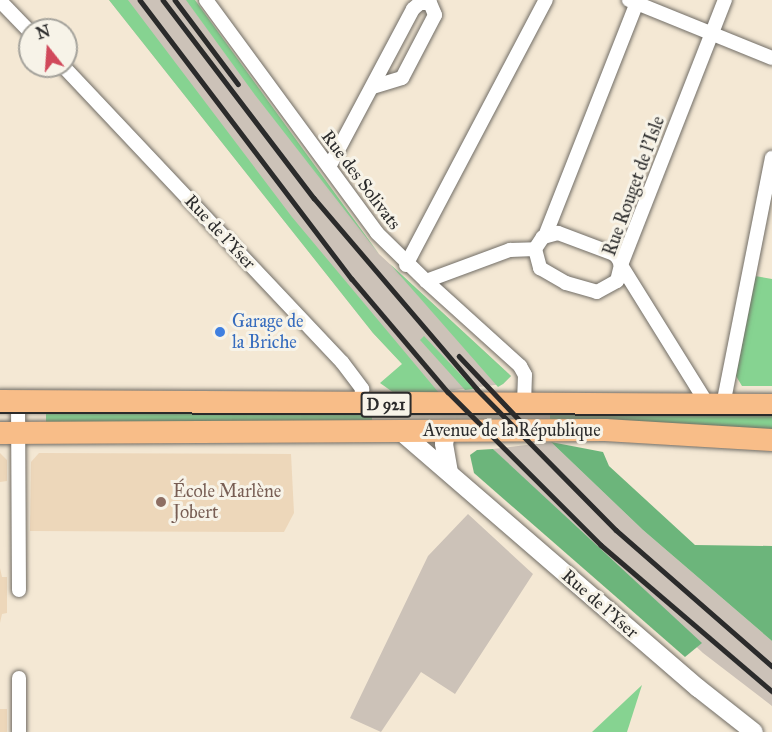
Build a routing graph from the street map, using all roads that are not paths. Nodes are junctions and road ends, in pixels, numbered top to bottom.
1 (206, 0) edge
2 (546, 0) edge
3 (725, 0) edge
4 (635, 1) edge
5 (0, 2) edge
6 (18, 20) edge
7 (712, 33) junction
8 (772, 58) edge
9 (74, 78) edge
10 (373, 87) junction
11 (772, 165) edge
12 (329, 167) junction
13 (545, 236) junction
14 (535, 249) junction
15 (406, 265) junction
16 (621, 265) junction
17 (426, 281) junction
18 (9, 401) edge
19 (361, 405) junction
20 (715, 405) junction
21 (772, 405) edge
22 (524, 406) junction
23 (399, 430) junction
24 (447, 430) junction
25 (9, 433) edge
26 (772, 440) edge
27 (449, 473) junction
28 (19, 590) dead end
29 (19, 678) dead end
30 (19, 732) edge
31 (754, 732) edge

1 - 12 street, Rue des Solivats
2 - 15 street
3 - 7 street, Rue Rouget de l'Isle
4 - 7 street
4 - 13 street
5 - 6 street
7 - 8 street
7 - 16 street, Rue Rouget de l'Isle
9 - 19 street, Rue de l'Yser
10 - 10 street
10 - 12 street
11 - 20 street
12 - 15 street, Rue des Solivats
13 - 14 street
13 - 16 street
14 - 16 street
14 - 17 street
15 - 17 street, Rue des Solivats
16 - 20 street, Rue Rouget de l'Isle
17 - 22 street, Rue des Solivats
18 - 19 main road, Avenue de la République / D 921
18 - 25 street
19 - 22 main road, Avenue de la République / D 921
20 - 21 main road, Avenue de la République / D 921
20 - 22 main road, Avenue de la République / D 921
23 - 24 main road, Avenue de la République / D 921
23 - 25 main road, Avenue de la République / D 921
23 - 27 street, Rue de l'Yser
24 - 26 main road, Avenue de la République / D 921
24 - 27 street
25 - 28 street
27 - 31 street, Rue de l'Yser
29 - 30 street

